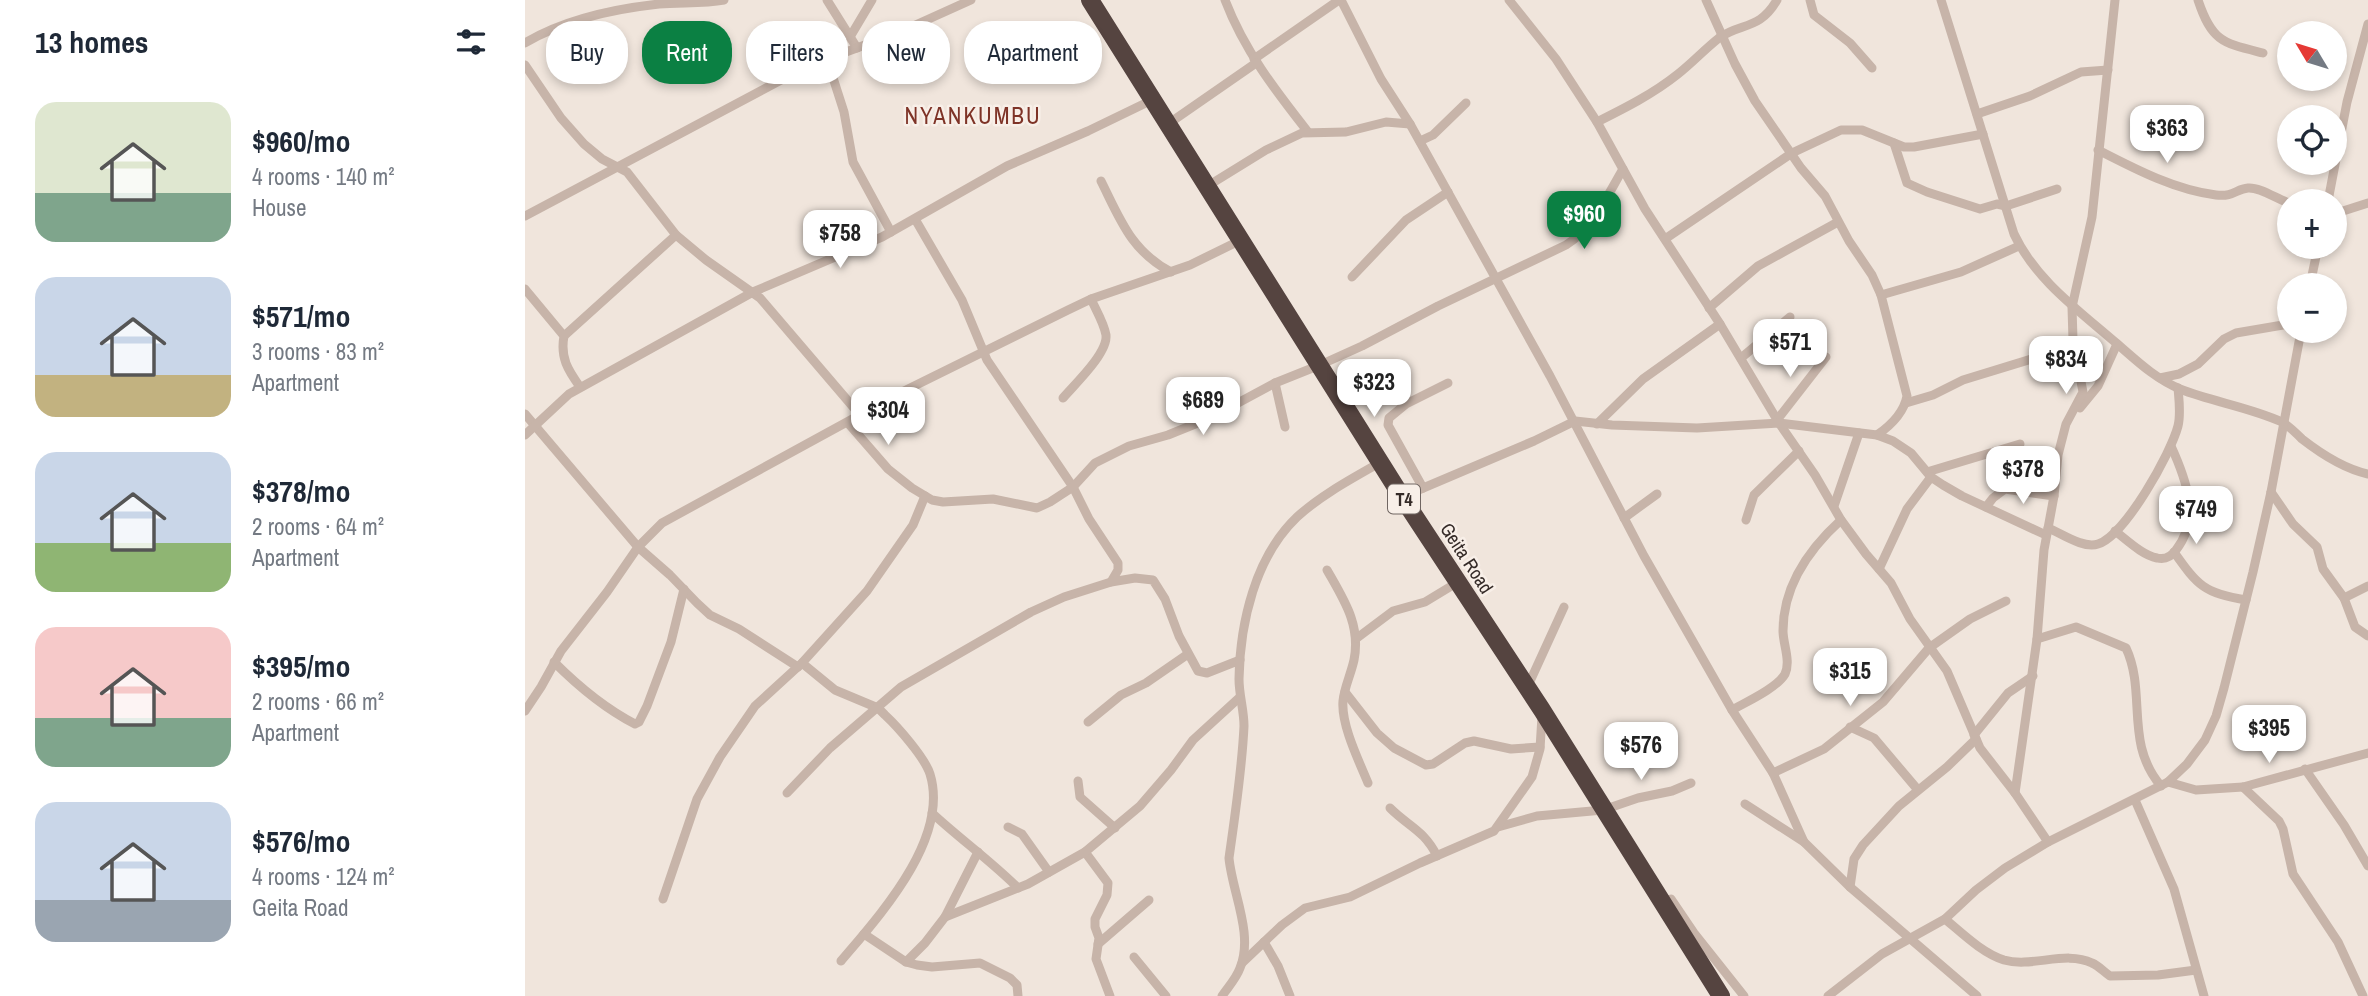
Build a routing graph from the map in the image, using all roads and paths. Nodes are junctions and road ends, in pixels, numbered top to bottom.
1 (724, 0) edge
2 (827, 0) edge
3 (872, 0) edge
4 (971, 0) edge
5 (1090, 0) edge
6 (1225, 0) edge
7 (1340, 0) edge
8 (1509, 0) edge
9 (1706, 0) edge
10 (1777, 0) edge
11 (1810, 0) edge
12 (1941, 0) edge
13 (2115, 0) edge
14 (2198, 0) edge
15 (659, 2) edge
16 (2368, 23) edge
17 (1722, 36) junction
18 (850, 37) junction
19 (525, 43) edge
20 (857, 48) junction
21 (848, 51) edge
22 (2263, 53) dead end
23 (1255, 61) junction
24 (525, 65) edge
25 (1872, 68) dead end
26 (2108, 69) junction
27 (774, 84) edge
28 (835, 84) edge
29 (1153, 100) junction
30 (1466, 103) dead end
31 (1977, 114) junction
32 (1597, 122) junction
33 (1168, 124) junction
34 (1410, 124) junction
35 (1308, 132) junction
36 (1983, 134) junction
37 (1420, 141) junction
38 (1894, 143) junction
39 (2098, 150) junction
40 (1792, 153) junction
41 (618, 167) junction
42 (1623, 169) junction
43 (1101, 181) dead end
44 (1206, 187) junction
45 (2057, 189) dead end
46 (2330, 189) edge
47 (1448, 192) junction
48 (2277, 198) edge
49 (2368, 203) edge
50 (2006, 206) junction
51 (2347, 210) edge
52 (525, 216) edge
53 (915, 219) junction
54 (1838, 222) junction
55 (891, 232) junction
56 (675, 235) junction
57 (1665, 239) junction
58 (1241, 240) junction
59 (2019, 246) junction
60 (1171, 272) junction
61 (1352, 277) dead end
62 (1496, 278) junction
63 (525, 289) edge
64 (753, 292) junction
65 (1881, 295) junction
66 (1091, 299) junction
67 (2072, 307) junction
68 (1709, 308) junction
69 (1790, 317) dead end
70 (1720, 324) junction
71 (2277, 326) edge
72 (564, 336) junction
73 (2073, 340) junction
74 (2299, 343) edge
75 (2117, 344) junction
76 (983, 353) junction
77 (1826, 357) dead end
78 (1741, 358) junction
79 (1320, 365) junction
80 (2160, 378) junction
81 (1275, 383) junction
82 (1448, 383) dead end
83 (580, 387) junction
84 (2178, 388) junction
85 (1063, 398) dead end
86 (1906, 403) junction
87 (2073, 413) junction
88 (525, 414) edge
89 (860, 415) junction
90 (1574, 421) junction
91 (1778, 421) junction
92 (848, 423) junction
93 (2283, 423) junction
94 (1597, 424) junction
95 (1285, 427) dead end
96 (535, 428) junction
97 (1859, 433) junction
98 (525, 435) edge
99 (1877, 435) junction
100 (2020, 444) dead end
101 (2171, 446) junction
102 (1799, 451) junction
103 (1381, 462) junction
104 (1929, 474) junction
105 (2368, 474) edge
106 (1073, 486) junction
107 (1423, 488) junction
108 (2271, 492) junction
109 (1657, 494) dead end
110 (925, 496) junction
111 (2054, 496) junction
112 (1402, 497) junction
113 (1834, 506) junction
114 (1986, 507) junction
115 (1624, 518) junction
116 (1747, 520) dead end
117 (1841, 520) junction
118 (2115, 531) junction
119 (2047, 532) junction
120 (638, 547) junction
121 (2174, 552) junction
122 (1879, 569) junction
123 (1327, 570) dead end
124 (1111, 582) junction
125 (1458, 582) junction
126 (2368, 586) edge
127 (684, 589) junction
128 (2344, 598) junction
129 (2246, 600) junction
130 (2005, 601) dead end
131 (1564, 607) dead end
132 (2368, 636) edge
133 (1357, 638) junction
134 (2037, 639) junction
135 (1929, 648) junction
136 (1188, 654) junction
137 (1240, 660) junction
138 (554, 662) junction
139 (800, 665) junction
140 (2033, 676) junction
141 (1527, 688) junction
142 (1345, 692) junction
143 (1240, 697) junction
144 (877, 708) junction
145 (525, 710) edge
146 (1542, 710) junction
147 (1732, 710) junction
148 (1088, 722) dead end
149 (1850, 727) junction
150 (1975, 737) junction
151 (1540, 747) junction
152 (2368, 753) edge
153 (2305, 769) junction
154 (1773, 773) junction
155 (1079, 780) dead end
156 (1367, 783) dead end
157 (1691, 783) dead end
158 (2164, 784) junction
159 (2243, 787) junction
160 (1918, 790) junction
161 (787, 793) dead end
162 (2015, 793) junction
163 (2135, 800) junction
164 (1745, 804) dead end
165 (1390, 808) dead end
166 (1602, 810) junction
167 (932, 813) junction
168 (1008, 827) dead end
169 (1498, 827) junction
170 (1115, 828) junction
171 (1804, 842) junction
172 (2048, 842) junction
173 (978, 852) junction
174 (1085, 852) junction
175 (1437, 856) junction
176 (2368, 866) edge
177 (1049, 872) junction
178 (1850, 887) junction
179 (1018, 888) junction
180 (663, 899) dead end
181 (1149, 900) dead end
182 (1663, 901) junction
183 (945, 917) junction
184 (1945, 919) junction
185 (864, 934) junction
186 (1910, 938) junction
187 (1264, 942) junction
188 (1097, 945) junction
189 (1134, 957) dead end
190 (841, 961) dead end
191 (906, 962) junction
192 (1242, 963) junction
193 (2196, 970) junction
194 (1018, 996) edge
195 (1111, 996) edge
196 (1166, 996) edge
197 (1222, 996) edge
198 (1290, 996) edge
199 (1721, 996) edge
200 (1744, 996) edge
201 (1828, 996) edge
202 (1977, 996) edge
203 (2204, 996) edge
204 (2363, 996) edge

1 - 15 street
2 - 18 street
3 - 18 street
4 - 20 street
5 - 29 highway, Geita Road / T4
6 - 23 street
7 - 23 street
7 - 34 street
8 - 32 street
9 - 17 street
10 - 17 street
11 - 25 street
12 - 31 street
13 - 26 street
14 - 22 street
15 - 19 street
16 - 46 street
17 - 32 street
17 - 40 street
18 - 20 street
20 - 21 street
23 - 33 street
23 - 35 street
24 - 41 street
26 - 31 street
26 - 39 street
27 - 41 street
28 - 55 street
29 - 33 highway, Geita Road / T4
29 - 53 street
30 - 37 street
31 - 36 street
32 - 42 street
33 - 44 highway, Geita Road / T4
34 - 35 street
34 - 37 street
35 - 44 street
36 - 38 street
36 - 50 street
37 - 47 street
38 - 40 street
38 - 50 street
39 - 48 street
39 - 67 street
40 - 54 street
40 - 57 street
41 - 52 street
41 - 56 street
42 - 57 street
42 - 62 street
43 - 60 street
44 - 58 highway, Geita Road / T4
45 - 50 street
47 - 61 street
47 - 62 street
49 - 51 street
50 - 59 street
53 - 55 street
53 - 76 street
54 - 65 street
54 - 68 street
55 - 64 street
56 - 64 street
56 - 72 street
57 - 68 street
58 - 60 street
58 - 79 highway, Geita Road / T4
59 - 65 street
59 - 67 street
60 - 66 street
62 - 79 street
62 - 90 street
63 - 72 street
64 - 83 street
64 - 89 street
65 - 86 street
66 - 76 street
66 - 85 street
67 - 73 street
67 - 75 street
68 - 70 street
69 - 78 street
70 - 78 street
70 - 94 street
71 - 80 street
72 - 83 street
73 - 86 street
73 - 87 street
74 - 93 street
75 - 80 street
75 - 87 street
76 - 89 street
76 - 106 street
77 - 91 street
78 - 91 street
79 - 81 street
79 - 103 highway, Geita Road / T4
80 - 84 street
81 - 95 street
81 - 106 street
82 - 107 street
83 - 96 street
84 - 93 street
84 - 101 street
86 - 99 street
87 - 111 street
88 - 96 street
89 - 92 street
90 - 94 street
90 - 107 street
90 - 115 street
91 - 94 street
91 - 97 street
91 - 102 street
92 - 110 street
92 - 120 street
93 - 105 street
93 - 108 street
96 - 98 street
96 - 120 street
97 - 99 street
97 - 113 street
99 - 104 street
100 - 104 street
101 - 118 street
101 - 121 street
102 - 113 street
102 - 116 street
103 - 112 highway, Geita Road / T4
103 - 137 street
104 - 114 street
104 - 122 street
106 - 110 street
106 - 124 street
107 - 112 street
108 - 128 street
108 - 129 street
109 - 115 street
110 - 139 street
111 - 114 street
111 - 119 street
112 - 125 highway, Geita Road / T4
113 - 117 street
114 - 119 street
115 - 147 street
117 - 122 street
117 - 147 street
118 - 119 street
118 - 121 street
119 - 134 street
120 - 127 street
120 - 138 street
121 - 129 street
122 - 135 street
123 - 133 street
124 - 136 street
124 - 144 street
125 - 133 street
125 - 141 highway, Geita Road / T4
126 - 128 street
127 - 138 street
127 - 139 street
128 - 132 street
129 - 158 street
130 - 135 street
131 - 141 street
133 - 142 street
134 - 140 street
134 - 158 street
135 - 149 street
135 - 150 street
136 - 137 street
136 - 148 street
137 - 143 street
138 - 145 street
139 - 144 street
139 - 180 street
140 - 150 street
140 - 162 street
141 - 146 highway, Geita Road / T4
142 - 151 street
142 - 156 street
143 - 170 street
143 - 192 street
144 - 161 street
144 - 167 street
146 - 151 street
146 - 166 highway, Geita Road / T4
147 - 154 street
149 - 154 street
149 - 160 street
150 - 160 street
150 - 162 street
151 - 169 street
152 - 153 street
153 - 159 street
153 - 176 street
154 - 171 street
155 - 170 street
157 - 166 street
158 - 159 street
158 - 163 street
159 - 204 street
160 - 178 street
162 - 172 street
163 - 172 street
163 - 193 street
164 - 171 street
165 - 175 street
166 - 169 street
166 - 182 highway, Geita Road / T4
167 - 173 street
167 - 185 street
168 - 177 street
169 - 175 street
170 - 174 street
171 - 178 street
172 - 184 street
173 - 179 street
173 - 183 street
174 - 177 street
174 - 188 street
175 - 187 street
177 - 179 street
178 - 186 street
179 - 183 street
181 - 188 street
182 - 199 highway, Geita Road / T4
182 - 200 street
183 - 191 street
184 - 186 street
184 - 193 street
185 - 190 street
185 - 191 street
186 - 201 street
186 - 202 street
187 - 192 street
187 - 198 street
188 - 195 street
189 - 196 street
191 - 194 street
192 - 197 street
193 - 203 street

